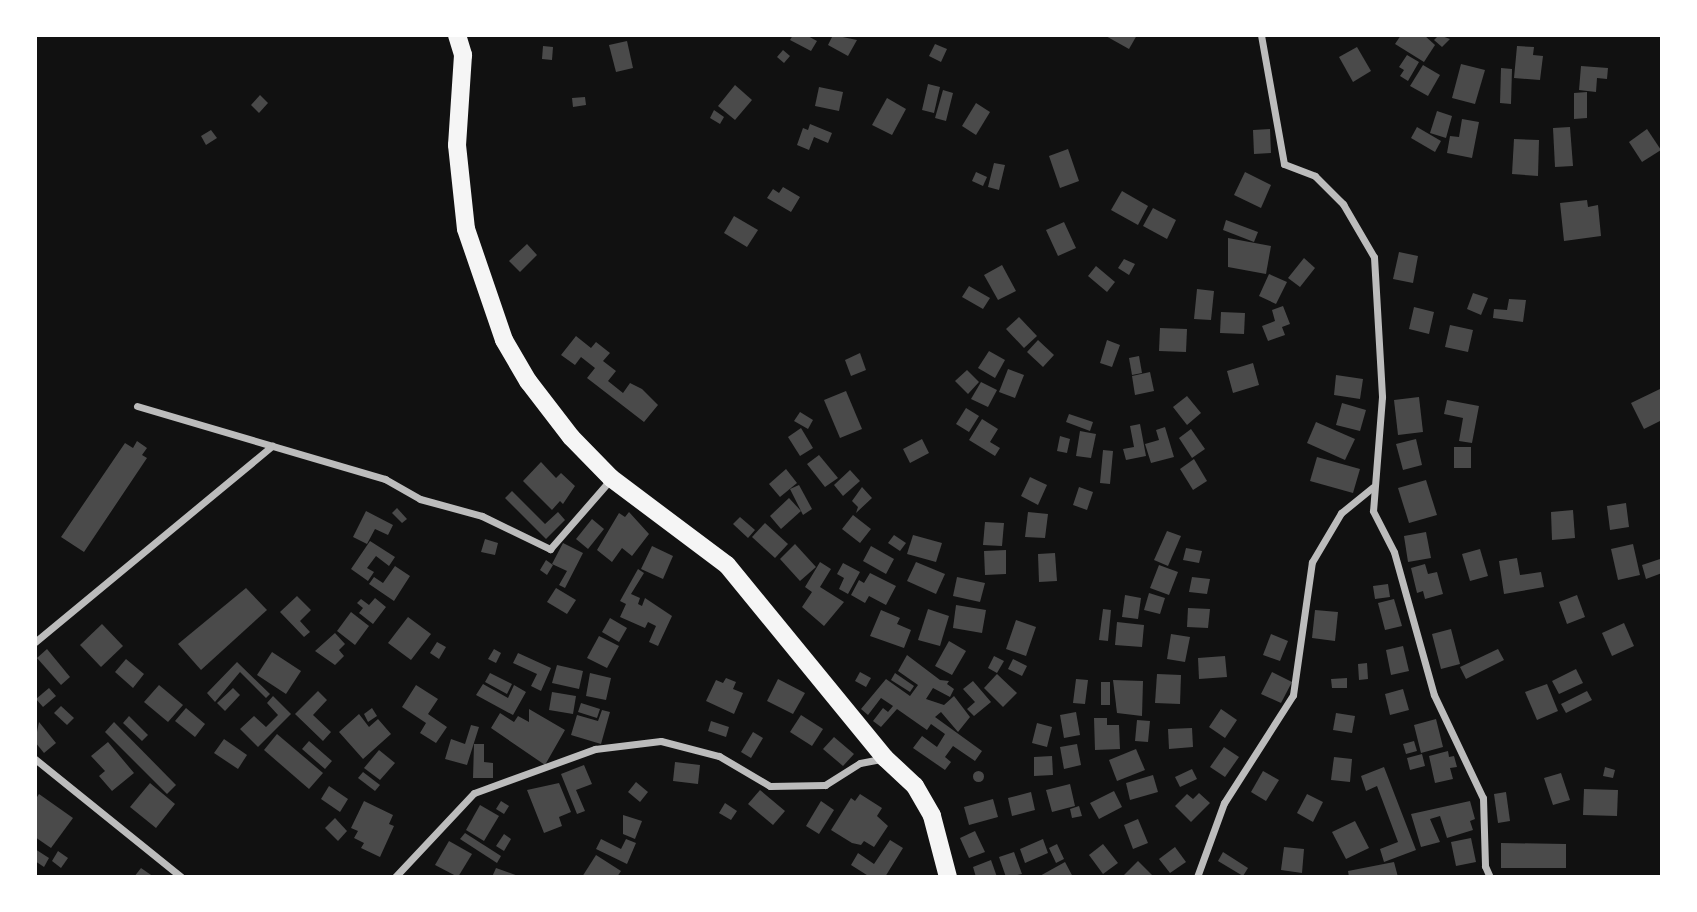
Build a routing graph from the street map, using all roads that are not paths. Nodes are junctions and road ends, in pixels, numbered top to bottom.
1 (457, 35) edge
2 (1261, 35) edge
3 (137, 406) dead end
4 (272, 446) junction
5 (611, 478) junction
6 (1373, 487) junction
7 (35, 642) edge
8 (885, 758) junction
9 (35, 760) edge
10 (181, 877) edge
11 (395, 877) edge
12 (948, 877) edge
13 (1197, 877) edge
14 (1490, 877) edge

1 - 5 main road
2 - 6 street
3 - 4 street
4 - 5 street
4 - 7 street
5 - 8 main road
6 - 13 street
6 - 14 street
8 - 11 street
8 - 12 main road
9 - 10 street

